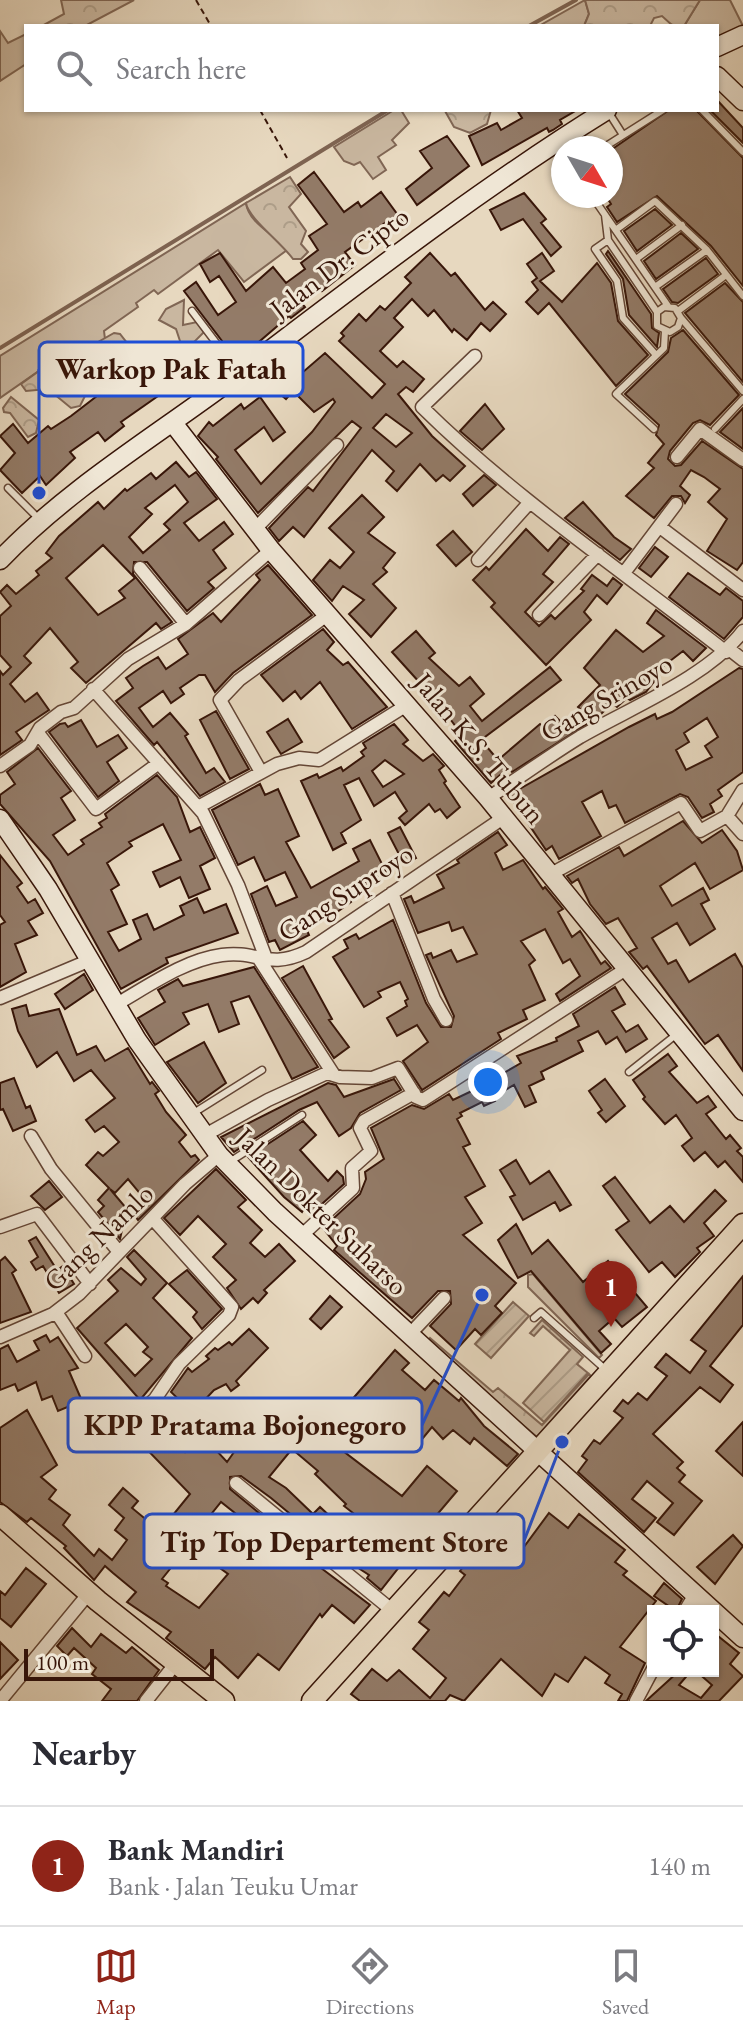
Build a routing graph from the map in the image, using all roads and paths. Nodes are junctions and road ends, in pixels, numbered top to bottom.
1 (196, 0) edge
2 (210, 24) edge
3 (743, 35) edge
4 (719, 46) edge
5 (719, 78) edge
6 (743, 101) edge
7 (261, 112) edge
8 (604, 112) edge
9 (608, 112) edge
10 (660, 112) edge
11 (704, 112) edge
12 (573, 132) junction
13 (623, 135) joint
14 (576, 136) edge
15 (743, 152) edge
16 (287, 158) dead end
17 (600, 208) edge
18 (605, 215) junction
19 (682, 225) junction
20 (617, 229) junction
21 (608, 240) junction
22 (707, 250) junction
23 (636, 259) junction
24 (630, 272) junction
25 (726, 275) junction
26 (617, 281) junction
27 (655, 287) junction
28 (743, 296) edge
29 (668, 306) junction
30 (192, 311) dead end
31 (657, 312) junction
32 (679, 314) junction
33 (665, 331) junction
34 (217, 344) dead end
35 (656, 355) junction
36 (475, 356) dead end
37 (743, 391) edge
38 (743, 399) edge
39 (173, 423) junction
40 (654, 429) dead end
41 (715, 429) dead end
42 (337, 445) dead end
43 (677, 457) dead end
44 (743, 460) edge
45 (8, 488) dead end
46 (530, 502) junction
47 (676, 504) dead end
48 (41, 521) junction
49 (660, 527) junction
50 (255, 529) junction
51 (271, 550) junction
52 (598, 554) junction
53 (0, 560) edge
54 (478, 560) dead end
55 (140, 568) dead end
56 (624, 573) junction
57 (743, 590) edge
58 (327, 615) junction
59 (539, 615) dead end
60 (186, 624) junction
61 (743, 631) edge
62 (727, 651) junction
63 (743, 660) edge
64 (93, 689) junction
65 (407, 705) junction
66 (38, 733) junction
67 (159, 763) junction
68 (0, 766) edge
69 (261, 772) junction
70 (743, 790) edge
71 (488, 798) junction
72 (198, 807) junction
73 (727, 816) junction
74 (503, 818) junction
75 (0, 819) edge
76 (743, 834) edge
77 (549, 875) junction
78 (392, 893) junction
79 (263, 960) junction
80 (88, 961) junction
81 (626, 969) junction
82 (0, 998) edge
83 (115, 1005) junction
84 (446, 1020) dead end
85 (679, 1032) junction
86 (262, 1070) dead end
87 (629, 1072) dead end
88 (334, 1075) junction
89 (414, 1093) junction
90 (743, 1111) edge
91 (192, 1114) junction
92 (302, 1115) dead end
93 (207, 1134) junction
94 (31, 1136) dead end
95 (224, 1159) junction
96 (153, 1219) junction
97 (743, 1224) edge
98 (0, 1227) edge
99 (301, 1236) junction
100 (119, 1252) junction
101 (90, 1284) junction
102 (444, 1298) dead end
103 (56, 1312) junction
104 (534, 1318) dead end
105 (409, 1335) junction
106 (0, 1337) edge
107 (85, 1356) dead end
108 (609, 1373) junction
109 (128, 1423) dead end
110 (538, 1451) junction
111 (236, 1483) dead end
112 (0, 1515) edge
113 (89, 1593) junction
114 (695, 1594) junction
115 (689, 1605) edge
116 (393, 1611) junction
117 (743, 1638) edge
118 (176, 1663) junction
119 (649, 1677) edge
120 (0, 1701) edge
121 (146, 1701) edge
122 (224, 1701) edge
123 (312, 1701) edge
124 (636, 1701) edge

1 - 2 path
3 - 4 street
5 - 6 street
7 - 16 path
8 - 12 street, Jalan Dr. Cipto
9 - 13 lane
10 - 13 lane
11 - 15 lane
12 - 14 lane
12 - 39 street, Jalan Dr. Cipto
17 - 18 lane
18 - 20 lane
18 - 21 lane
19 - 20 lane
19 - 22 lane
19 - 23 lane
20 - 23 lane
21 - 24 lane
21 - 26 lane
22 - 25 lane
22 - 27 lane
23 - 27 lane
24 - 26 lane
24 - 31 lane
25 - 28 lane
25 - 32 lane
26 - 35 lane
27 - 29 lane
29 - 31 lane
29 - 32 lane
30 - 34 lane
31 - 33 lane
32 - 33 lane
32 - 37 lane
33 - 35 lane
35 - 40 lane
36 - 46 street
38 - 41 lane
39 - 48 street, Jalan Dr. Cipto
39 - 50 street, Jalan K.S. Tubun
42 - 50 street
43 - 44 street
45 - 48 lane
46 - 52 street
46 - 54 street
47 - 49 street
48 - 53 street, Jalan Dr. Cipto
49 - 56 street
49 - 57 street
50 - 51 street, Jalan K.S. Tubun
51 - 58 street, Jalan K.S. Tubun
51 - 60 street
52 - 56 street
52 - 59 street
55 - 60 street
56 - 62 street
58 - 65 street, Jalan K.S. Tubun
58 - 69 street
60 - 64 street
61 - 62 street, Gang Srinoyo
62 - 63 street
62 - 71 street, Gang Srinoyo
64 - 66 street
64 - 67 street
65 - 69 street
65 - 71 street, Jalan K.S. Tubun
66 - 67 street
66 - 68 street
67 - 72 street
69 - 72 street
70 - 73 street
71 - 74 street, Jalan K.S. Tubun
72 - 79 street
73 - 76 street
73 - 77 street
74 - 77 street, Jalan K.S. Tubun
74 - 78 street, Gang Suproyo
75 - 80 street, Jalan Dokter Suharso
77 - 81 street, Jalan K.S. Tubun
78 - 79 street, Gang Suproyo
78 - 84 street
79 - 83 street, Gang Suproyo
79 - 88 street
80 - 82 street
80 - 83 street, Jalan Dokter Suharso
81 - 85 street, Jalan K.S. Tubun
81 - 89 street
83 - 91 street, Jalan Dokter Suharso
85 - 87 lane
85 - 90 street, Jalan K.S. Tubun
86 - 91 lane
88 - 89 street
88 - 93 street
89 - 99 street
91 - 93 street, Jalan Dokter Suharso
92 - 95 lane
93 - 95 street, Jalan Dokter Suharso
94 - 100 street
95 - 96 street, Gang Namlo
95 - 99 street, Jalan Dokter Suharso
96 - 100 street, Gang Namlo
96 - 109 street
97 - 108 main road
98 - 101 street
99 - 105 street, Jalan Dokter Suharso
100 - 101 street, Gang Namlo
101 - 103 street, Gang Namlo
102 - 105 street
103 - 106 street, Gang Namlo
103 - 107 street
104 - 108 lane
105 - 110 street, Jalan Dokter Suharso
108 - 110 main road
110 - 114 street, Jalan Dokter Suharso
110 - 116 main road
111 - 116 street
112 - 113 main road
113 - 118 main road
113 - 120 street
114 - 115 street
114 - 117 street, Jalan Dokter Suharso
116 - 123 main road
118 - 121 street
118 - 122 main road
119 - 124 street

